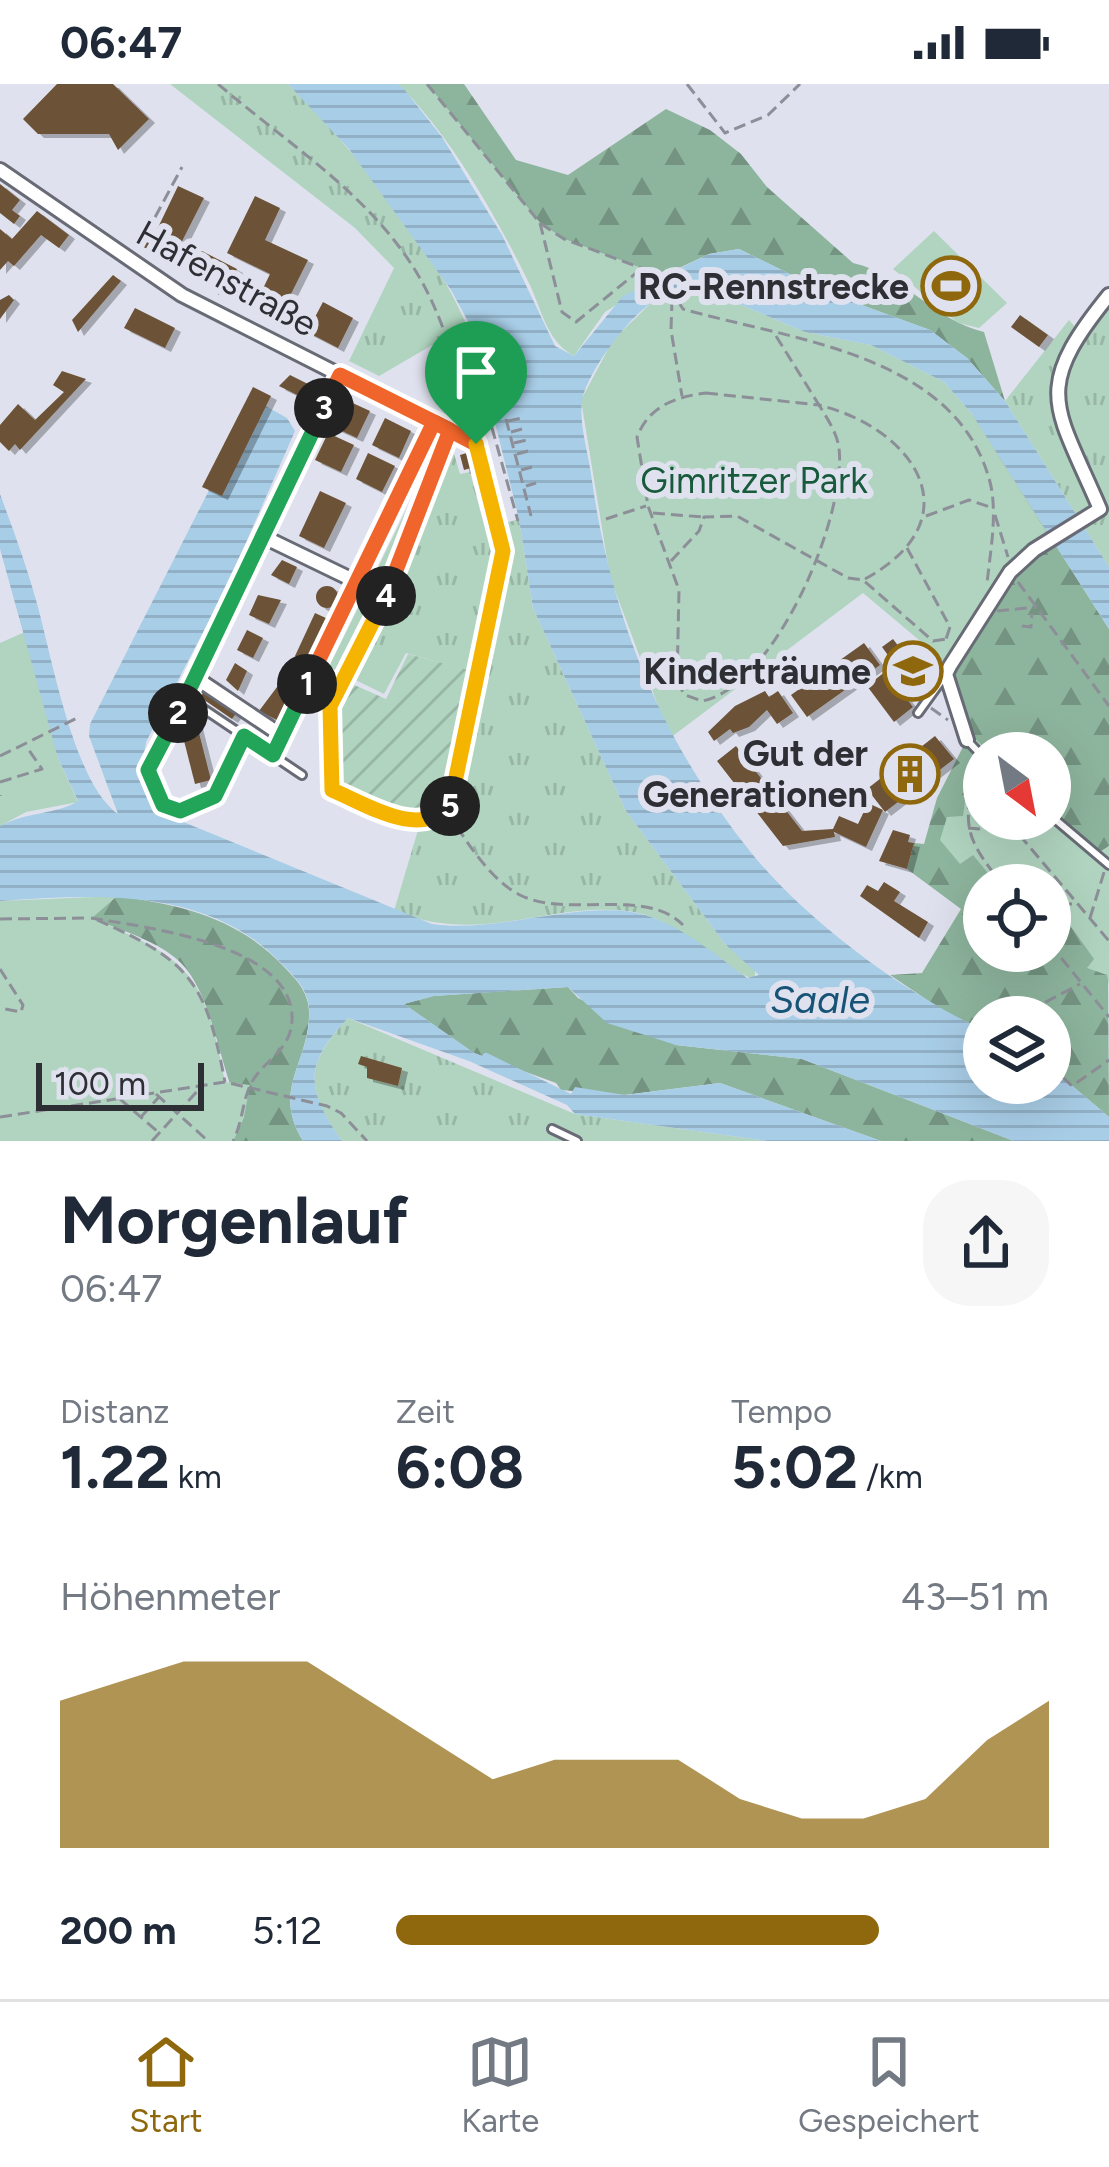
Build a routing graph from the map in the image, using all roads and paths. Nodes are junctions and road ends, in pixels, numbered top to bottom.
1 (218, 84) edge
2 (427, 84) edge
3 (687, 84) edge
4 (800, 84) edge
5 (182, 167) dead end
6 (0, 170) edge
7 (540, 223) junction
8 (131, 261) junction
9 (643, 268) junction
10 (1109, 295) edge
11 (673, 298) junction
12 (774, 333) junction
13 (340, 375) junction
14 (682, 396) junction
15 (819, 405) junction
16 (522, 418) dead end
17 (470, 420) junction
18 (434, 422) junction
19 (522, 429) dead end
20 (450, 430) junction
21 (511, 438) junction
22 (496, 440) junction
23 (527, 440) dead end
24 (476, 444) junction
25 (528, 451) dead end
26 (515, 455) junction
27 (532, 467) dead end
28 (520, 470) junction
29 (536, 483) dead end
30 (524, 487) junction
31 (648, 506) junction
32 (529, 508) junction
33 (993, 508) junction
34 (513, 510) junction
35 (651, 512) junction
36 (531, 516) dead end
37 (704, 517) junction
38 (922, 518) junction
39 (606, 519) dead end
40 (518, 520) dead end
41 (265, 537) junction
42 (906, 546) junction
43 (813, 558) junction
44 (671, 561) junction
45 (1010, 572) junction
46 (863, 580) junction
47 (357, 582) junction
48 (1022, 587) dead end
49 (1035, 609) junction
50 (984, 611) junction
51 (1022, 626) dead end
52 (481, 674) joint
53 (946, 674) junction
54 (196, 678) junction
55 (186, 698) junction
56 (925, 704) junction
57 (1109, 706) edge
58 (918, 713) dead end
59 (77, 718) dead end
60 (967, 732) edge
61 (281, 735) junction
62 (963, 735) edge
63 (244, 736) junction
64 (25, 744) junction
65 (273, 755) junction
66 (0, 756) edge
67 (302, 775) dead end
68 (0, 782) edge
69 (446, 811) junction
70 (1071, 833) edge
71 (1022, 840) edge
72 (1042, 864) edge
73 (1108, 864) edge
74 (1071, 900) edge
75 (1074, 904) joint
76 (91, 918) junction
77 (0, 919) edge
78 (1090, 920) junction
79 (683, 925) dead end
80 (1109, 941) edge
81 (0, 969) edge
82 (1071, 970) edge
83 (1081, 983) junction
84 (1057, 996) edge
85 (0, 1008) edge
86 (1109, 1017) edge
87 (1109, 1060) edge
88 (225, 1082) junction
89 (250, 1085) junction
90 (1071, 1085) edge
91 (202, 1086) junction
92 (157, 1095) junction
93 (119, 1099) junction
94 (177, 1113) junction
95 (0, 1117) edge
96 (141, 1118) junction
97 (552, 1129) dead end
98 (159, 1133) junction
99 (152, 1141) edge
100 (208, 1141) edge
101 (233, 1141) edge
102 (367, 1141) edge
103 (577, 1141) edge

1 - 17 path
2 - 7 path
3 - 4 path
5 - 8 path
6 - 8 street, Hafenstraße
7 - 9 path
7 - 9 path
8 - 13 street, Hafenstraße
9 - 11 path
10 - 45 street
11 - 12 path
11 - 14 path
12 - 15 path
12 - 33 path
13 - 18 street, Hafenstraße
13 - 41 street
14 - 15 path
14 - 31 path
15 - 38 path
15 - 43 path
16 - 21 path
17 - 22 path
17 - 24 path
18 - 20 street, Hafenstraße
18 - 47 street
19 - 21 path
20 - 24 street, Hafenstraße
20 - 69 path
21 - 22 path
21 - 23 path
21 - 26 path
22 - 34 path
24 - 52 street
25 - 26 path
26 - 28 path
27 - 28 path
28 - 30 path
29 - 30 path
30 - 32 path
31 - 35 path
31 - 39 path
32 - 34 path
32 - 36 path
33 - 38 path
33 - 45 path
33 - 50 path
34 - 40 path
35 - 37 path
35 - 44 path
37 - 43 path
37 - 44 path
38 - 42 path
41 - 47 street
41 - 54 street
42 - 46 path
42 - 46 path
43 - 44 path
43 - 46 path
45 - 50 street
47 - 61 street
48 - 49 path
49 - 50 path
49 - 51 path
49 - 57 path
50 - 53 street
52 - 69 path
53 - 56 lane
53 - 60 street
54 - 55 lane
54 - 61 street
55 - 63 lane
55 - 63 lane
56 - 58 lane
56 - 62 path
59 - 64 path
61 - 65 lane
63 - 65 lane
64 - 66 path
64 - 68 path
65 - 67 lane
69 - 79 path
70 - 73 lane
71 - 72 path
73 - 78 path
74 - 75 path
75 - 78 path
76 - 77 path
76 - 88 path
76 - 89 path
78 - 80 path
81 - 85 path
82 - 83 path
83 - 84 path
83 - 86 path
87 - 90 path
88 - 89 path
88 - 91 path
89 - 101 path
89 - 102 path
91 - 92 path
91 - 94 path
92 - 93 path
92 - 94 path
92 - 96 path
93 - 95 path
93 - 96 path
94 - 98 path
94 - 100 path
96 - 98 path
97 - 103 lane
98 - 99 path

